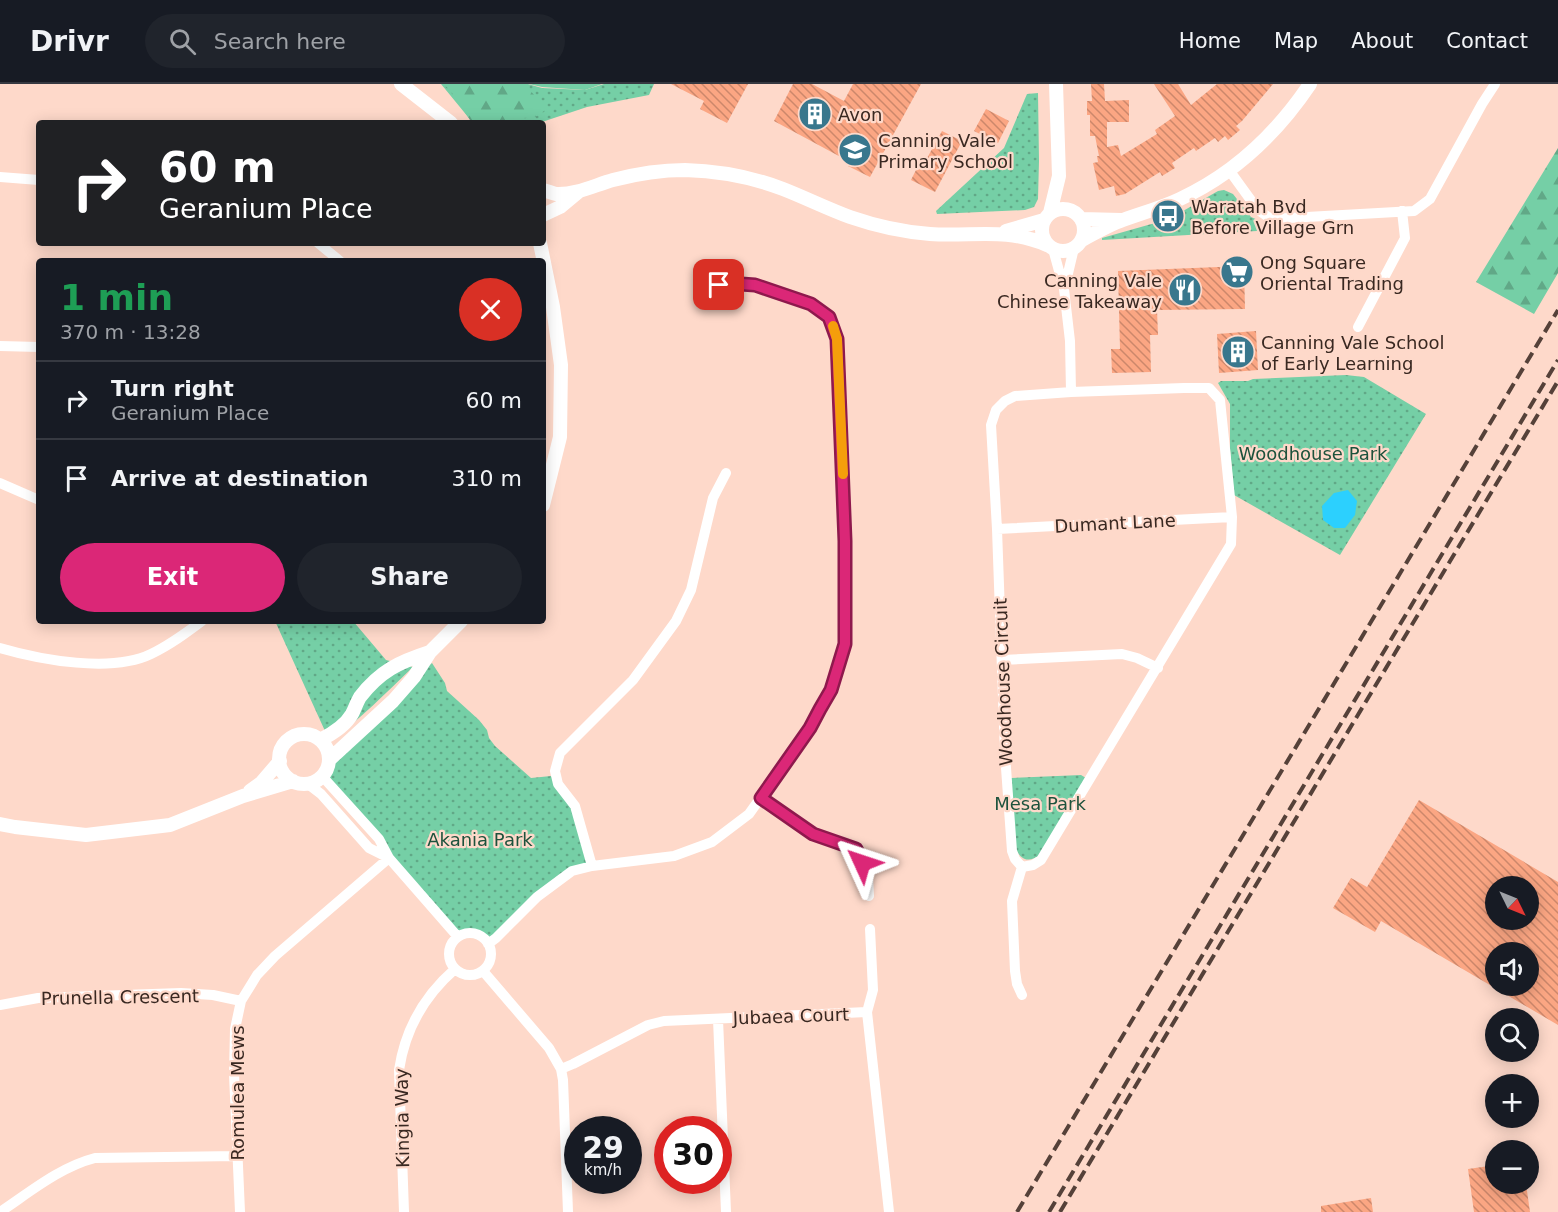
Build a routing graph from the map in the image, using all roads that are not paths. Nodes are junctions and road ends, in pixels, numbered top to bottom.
1 (401, 84) edge
2 (1056, 84) edge
3 (1310, 84) edge
4 (1495, 84) edge
5 (447, 120) edge
6 (1229, 170) junction
7 (1059, 176) junction
8 (0, 177) edge
9 (36, 180) edge
10 (546, 191) edge
11 (578, 192) junction
12 (1069, 210) junction
13 (1402, 211) junction
14 (546, 214) edge
15 (1047, 217) junction
16 (1081, 219) junction
17 (1123, 220) junction
18 (999, 233) junction
19 (1078, 244) junction
20 (322, 246) edge
21 (1050, 247) junction
22 (336, 258) edge
23 (546, 279) edge
24 (719, 285) dead end
25 (1064, 289) junction
26 (1358, 327) dead end
27 (0, 346) edge
28 (36, 347) edge
29 (1071, 392) junction
30 (726, 473) dead end
31 (0, 483) edge
32 (546, 493) edge
33 (36, 499) edge
34 (1232, 518) junction
35 (997, 530) junction
36 (198, 624) edge
37 (458, 624) edge
38 (0, 648) edge
39 (430, 652) junction
40 (1002, 660) junction
41 (1158, 668) junction
42 (320, 740) junction
43 (329, 760) junction
44 (280, 761) junction
45 (322, 776) junction
46 (293, 781) junction
47 (308, 784) junction
48 (243, 796) junction
49 (761, 798) junction
50 (0, 824) edge
51 (389, 858) junction
52 (592, 866) junction
53 (1022, 867) junction
54 (869, 896) dead end
55 (870, 929) dead end
56 (458, 937) junction
57 (488, 944) junction
58 (455, 969) junction
59 (483, 971) junction
60 (1022, 995) dead end
61 (241, 1001) junction
62 (0, 1005) edge
63 (867, 1012) junction
64 (718, 1019) junction
65 (561, 1069) junction
66 (237, 1156) junction
67 (0, 1212) edge
68 (240, 1212) edge
69 (404, 1212) edge
70 (568, 1212) edge
71 (726, 1212) edge
72 (889, 1212) edge

1 - 5 street
2 - 7 street
3 - 6 street
4 - 13 street
6 - 13 street
6 - 17 street
7 - 12 street
7 - 15 street
8 - 9 street
10 - 11 street
11 - 14 street
11 - 18 street
12 - 15 street
12 - 16 street
13 - 26 street
15 - 18 street
15 - 21 street
16 - 17 street
16 - 19 street
17 - 19 street
18 - 21 street
19 - 21 street
19 - 25 street
20 - 22 street
21 - 25 street
23 - 32 street
24 - 49 street
25 - 29 street
27 - 28 street
29 - 34 street, Woodhouse Circuit
29 - 35 street, Woodhouse Circuit
30 - 52 street
31 - 33 street
34 - 35 street, Dumant Lane
34 - 41 street, Woodhouse Circuit
35 - 40 street, Woodhouse Circuit
36 - 38 street
37 - 39 street
39 - 42 street
39 - 43 street
40 - 41 street
40 - 53 street, Woodhouse Circuit
41 - 53 street, Woodhouse Circuit
42 - 43 street
42 - 44 street
43 - 45 street
44 - 46 street
44 - 48 street
45 - 47 street
45 - 51 street
46 - 47 street
46 - 48 street
47 - 51 street
48 - 50 street
49 - 52 street
49 - 54 street
51 - 56 street
51 - 61 street, Romulea Mews
52 - 57 street
53 - 60 street
55 - 63 street
56 - 57 street
56 - 58 street
57 - 59 street
58 - 59 street
58 - 69 street, Kingia Way
59 - 65 street
61 - 62 street, Prunella Crescent
61 - 66 street, Romulea Mews
63 - 64 street, Jubaea Court
63 - 72 street, Jubaea Court
64 - 65 street, Jubaea Court
64 - 71 street
65 - 70 street
66 - 67 street
66 - 68 street, Romulea Mews

